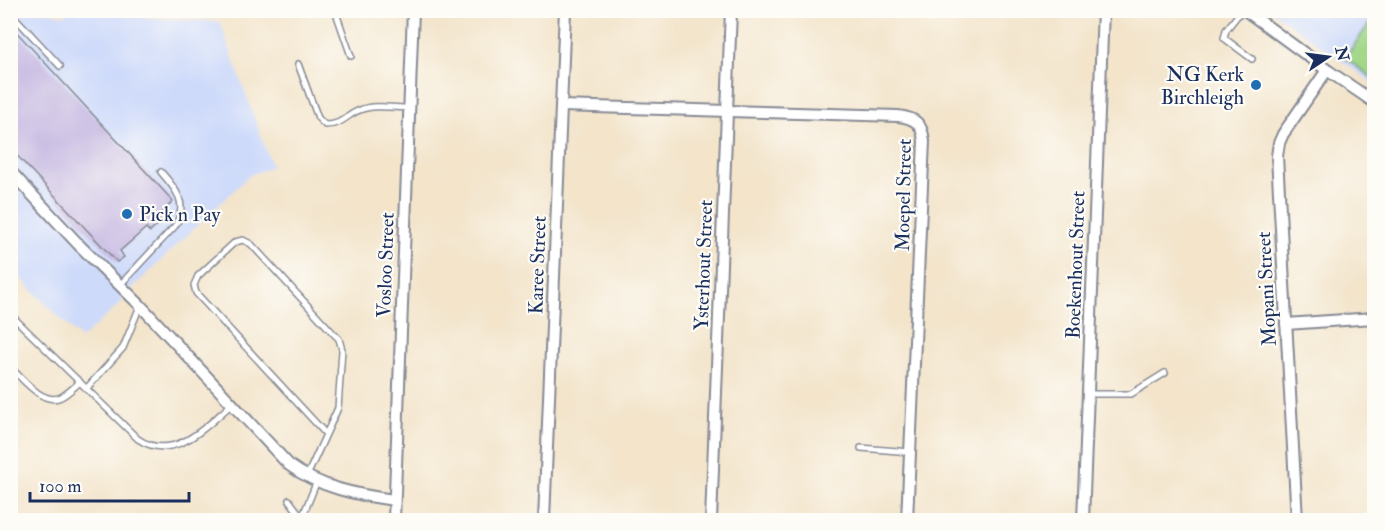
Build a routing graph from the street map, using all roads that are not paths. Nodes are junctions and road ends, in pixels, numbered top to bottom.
1 (335, 10) edge
2 (413, 10) edge
3 (565, 10) edge
4 (731, 10) edge
5 (1103, 10) edge
6 (1243, 10) edge
7 (10, 12) edge
8 (351, 56) dead end
9 (1252, 59) dead end
10 (298, 64) dead end
11 (60, 66) dead end
12 (1327, 70) junction
13 (1374, 102) edge
14 (561, 106) junction
15 (409, 108) junction
16 (728, 111) junction
17 (10, 171) edge
18 (161, 172) dead end
19 (120, 285) junction
20 (140, 305) junction
21 (10, 314) edge
22 (1374, 318) edge
23 (1286, 324) junction
24 (10, 367) edge
25 (1165, 373) dead end
26 (80, 382) junction
27 (86, 389) junction
28 (1088, 394) junction
29 (232, 404) junction
30 (325, 433) junction
31 (861, 448) dead end
32 (910, 452) junction
33 (312, 479) junction
34 (289, 500) dead end
35 (394, 500) junction
36 (303, 519) edge
37 (135, 520) edge
38 (151, 520) edge
39 (393, 520) edge
40 (544, 520) edge
41 (711, 520) edge
42 (907, 520) edge
43 (1083, 520) edge
44 (1297, 520) edge

1 - 8 lane
2 - 15 street, Vosloo Street
3 - 14 street, Karee Street
4 - 16 street, Ysterhout Street
5 - 28 street, Boekenhout Street
6 - 9 lane
6 - 12 street
7 - 11 lane
10 - 15 lane
12 - 13 street
12 - 23 street, Mopani Street
14 - 16 street, Moepel Street
14 - 40 street, Karee Street
15 - 35 street, Vosloo Street
16 - 32 street, Moepel Street
16 - 41 street, Ysterhout Street
17 - 19 street
18 - 19 lane
19 - 20 street
20 - 27 lane
20 - 29 street
21 - 26 lane
22 - 23 street
23 - 44 street, Mopani Street
24 - 26 lane
25 - 28 lane
26 - 27 lane
27 - 29 lane
28 - 43 street, Boekenhout Street
29 - 33 street
30 - 30 lane
30 - 33 lane
31 - 32 lane
32 - 42 street, Moepel Street
33 - 35 street
33 - 36 lane
34 - 36 lane
35 - 39 street, Vosloo Street
37 - 38 lane

